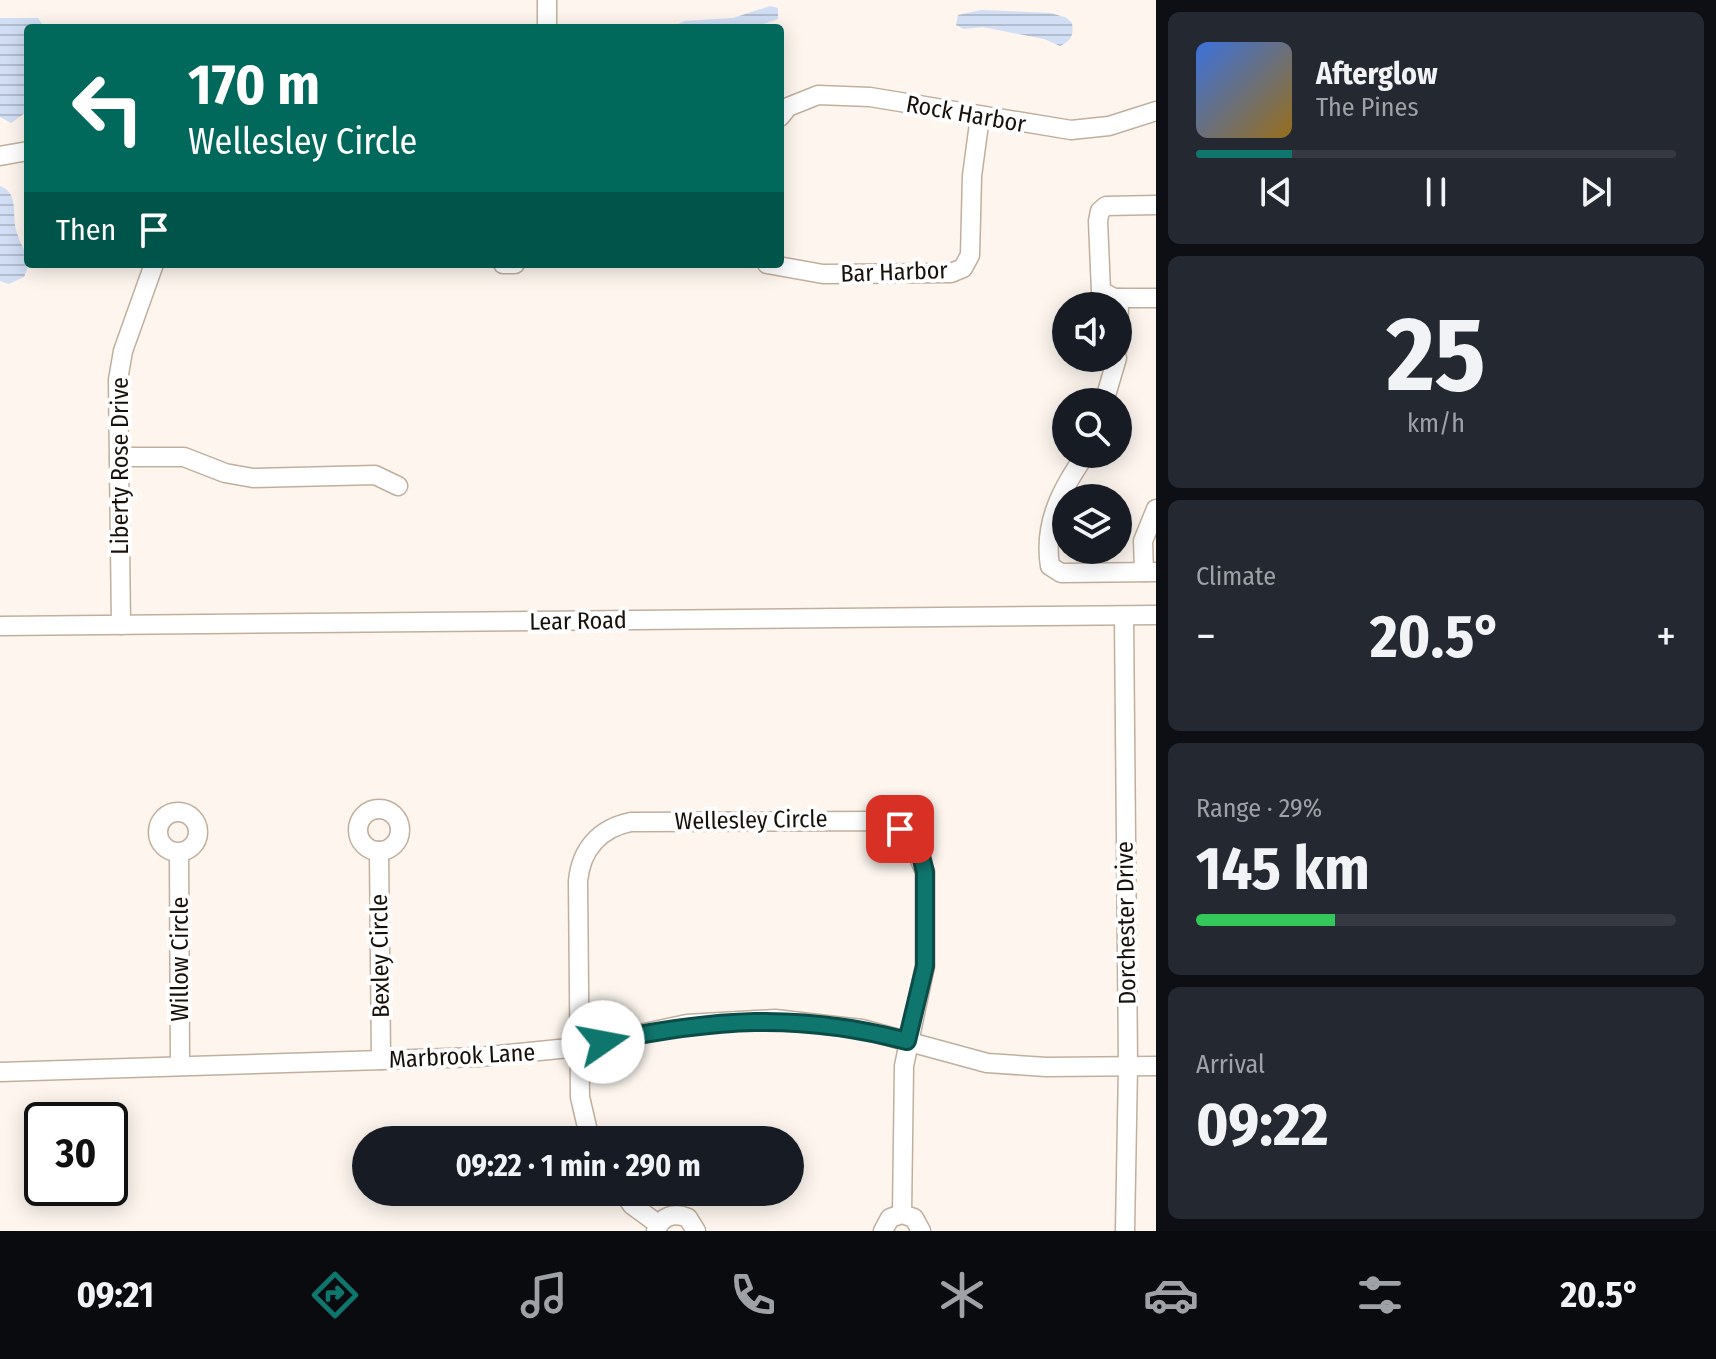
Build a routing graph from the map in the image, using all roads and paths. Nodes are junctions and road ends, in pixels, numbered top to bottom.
1 (547, 0) edge
2 (547, 24) edge
3 (1156, 111) edge
4 (784, 112) edge
5 (980, 116) junction
6 (24, 152) edge
7 (0, 156) edge
8 (1156, 205) edge
9 (784, 267) edge
10 (153, 268) edge
11 (1103, 292) edge
12 (1132, 298) edge
13 (1156, 298) edge
14 (119, 457) junction
15 (1078, 468) edge
16 (398, 486) dead end
17 (1156, 509) edge
18 (1150, 572) edge
19 (1156, 615) edge
20 (1124, 616) junction
21 (121, 625) junction
22 (0, 626) edge
23 (379, 851) dead end
24 (179, 853) dead end
25 (907, 1041) junction
26 (579, 1047) junction
27 (381, 1060) junction
28 (180, 1066) junction
29 (1128, 1066) junction
30 (1156, 1066) edge
31 (0, 1072) edge
32 (586, 1126) edge
33 (633, 1206) edge
34 (902, 1214) junction
35 (657, 1228) edge
36 (696, 1231) edge
37 (883, 1231) edge
38 (921, 1231) edge
39 (1125, 1231) edge

1 - 2 street
3 - 5 street, Rock Harbor
4 - 5 street, Rock Harbor
5 - 9 street, Bar Harbor
6 - 7 street
8 - 11 street
10 - 14 street, Liberty Rose Drive
12 - 13 street
14 - 16 street
14 - 21 street, Liberty Rose Drive
15 - 18 street
17 - 18 street
19 - 20 street, Lear Road
20 - 21 street, Lear Road
20 - 29 street, Dorchester Drive
21 - 22 street, Lear Road
23 - 27 street, Bexley Circle
24 - 28 street, Willow Circle
25 - 26 street, Marbrook Lane
25 - 26 street, Wellesley Circle
25 - 29 street, Marbrook Lane
25 - 34 street, Wellesley Circle
26 - 27 street, Marbrook Lane
26 - 32 street, Wellesley Circle
27 - 28 street, Marbrook Lane
28 - 31 street, Marbrook Lane
29 - 30 street, Marbrook Lane
29 - 39 street, Dorchester Drive
33 - 35 street
34 - 37 street
34 - 38 street
35 - 36 street

